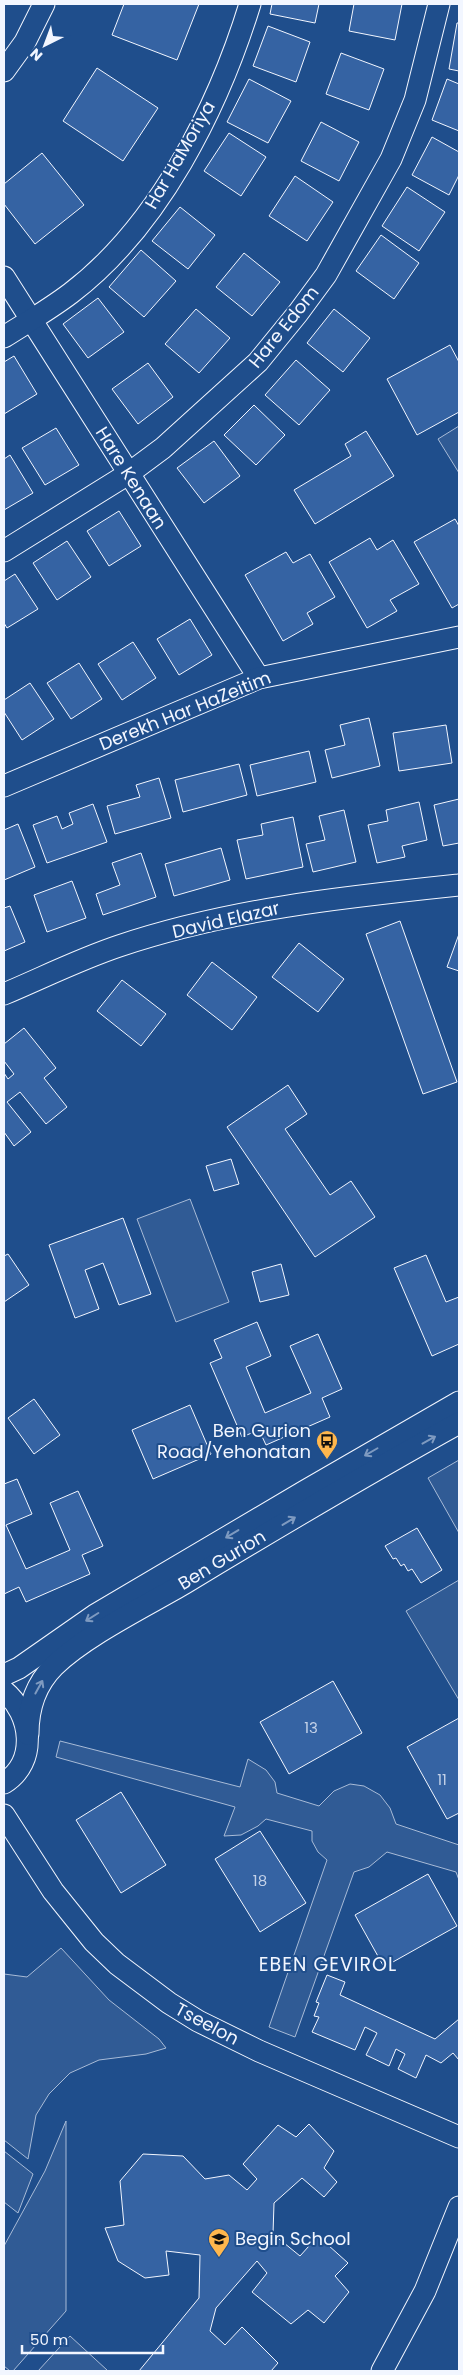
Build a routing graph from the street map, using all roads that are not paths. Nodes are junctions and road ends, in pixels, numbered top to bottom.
1 (44, 4) edge
2 (250, 4) edge
3 (439, 4) edge
4 (4, 71) edge
5 (4, 277) edge
6 (31, 320) junction
7 (4, 337) edge
8 (128, 474) junction
9 (4, 551) edge
10 (459, 637) edge
11 (259, 678) junction
12 (4, 786) edge
13 (459, 885) edge
14 (4, 994) edge
15 (459, 1402) edge
16 (459, 1423) edge
17 (4, 1675) edge
18 (4, 1691) edge
19 (28, 1734) junction
20 (8, 1781) edge
21 (10, 1822) edge
22 (459, 2137) edge
23 (459, 2207) edge
24 (382, 2371) edge

1 - 4 street
2 - 6 street, Har HaMoriya
3 - 8 street, Hare Edom
5 - 6 street, Hare Kenaan
6 - 7 street, Har HaMoriya
6 - 8 street, Hare Kenaan
8 - 9 street, Hare Edom
8 - 11 street, Hare Kenaan
10 - 11 street, Derekh Har HaZeitim
11 - 12 street, Derekh Har HaZeitim
13 - 14 street, David Elazar
15 -> 17 street, Ben Gurion
19 -> 16 street, Ben Gurion
18 - 19 street
19 - 20 street, Ben Gurion
20 - 21 street, Tseelon
21 - 22 street, Tseelon
23 - 24 street

